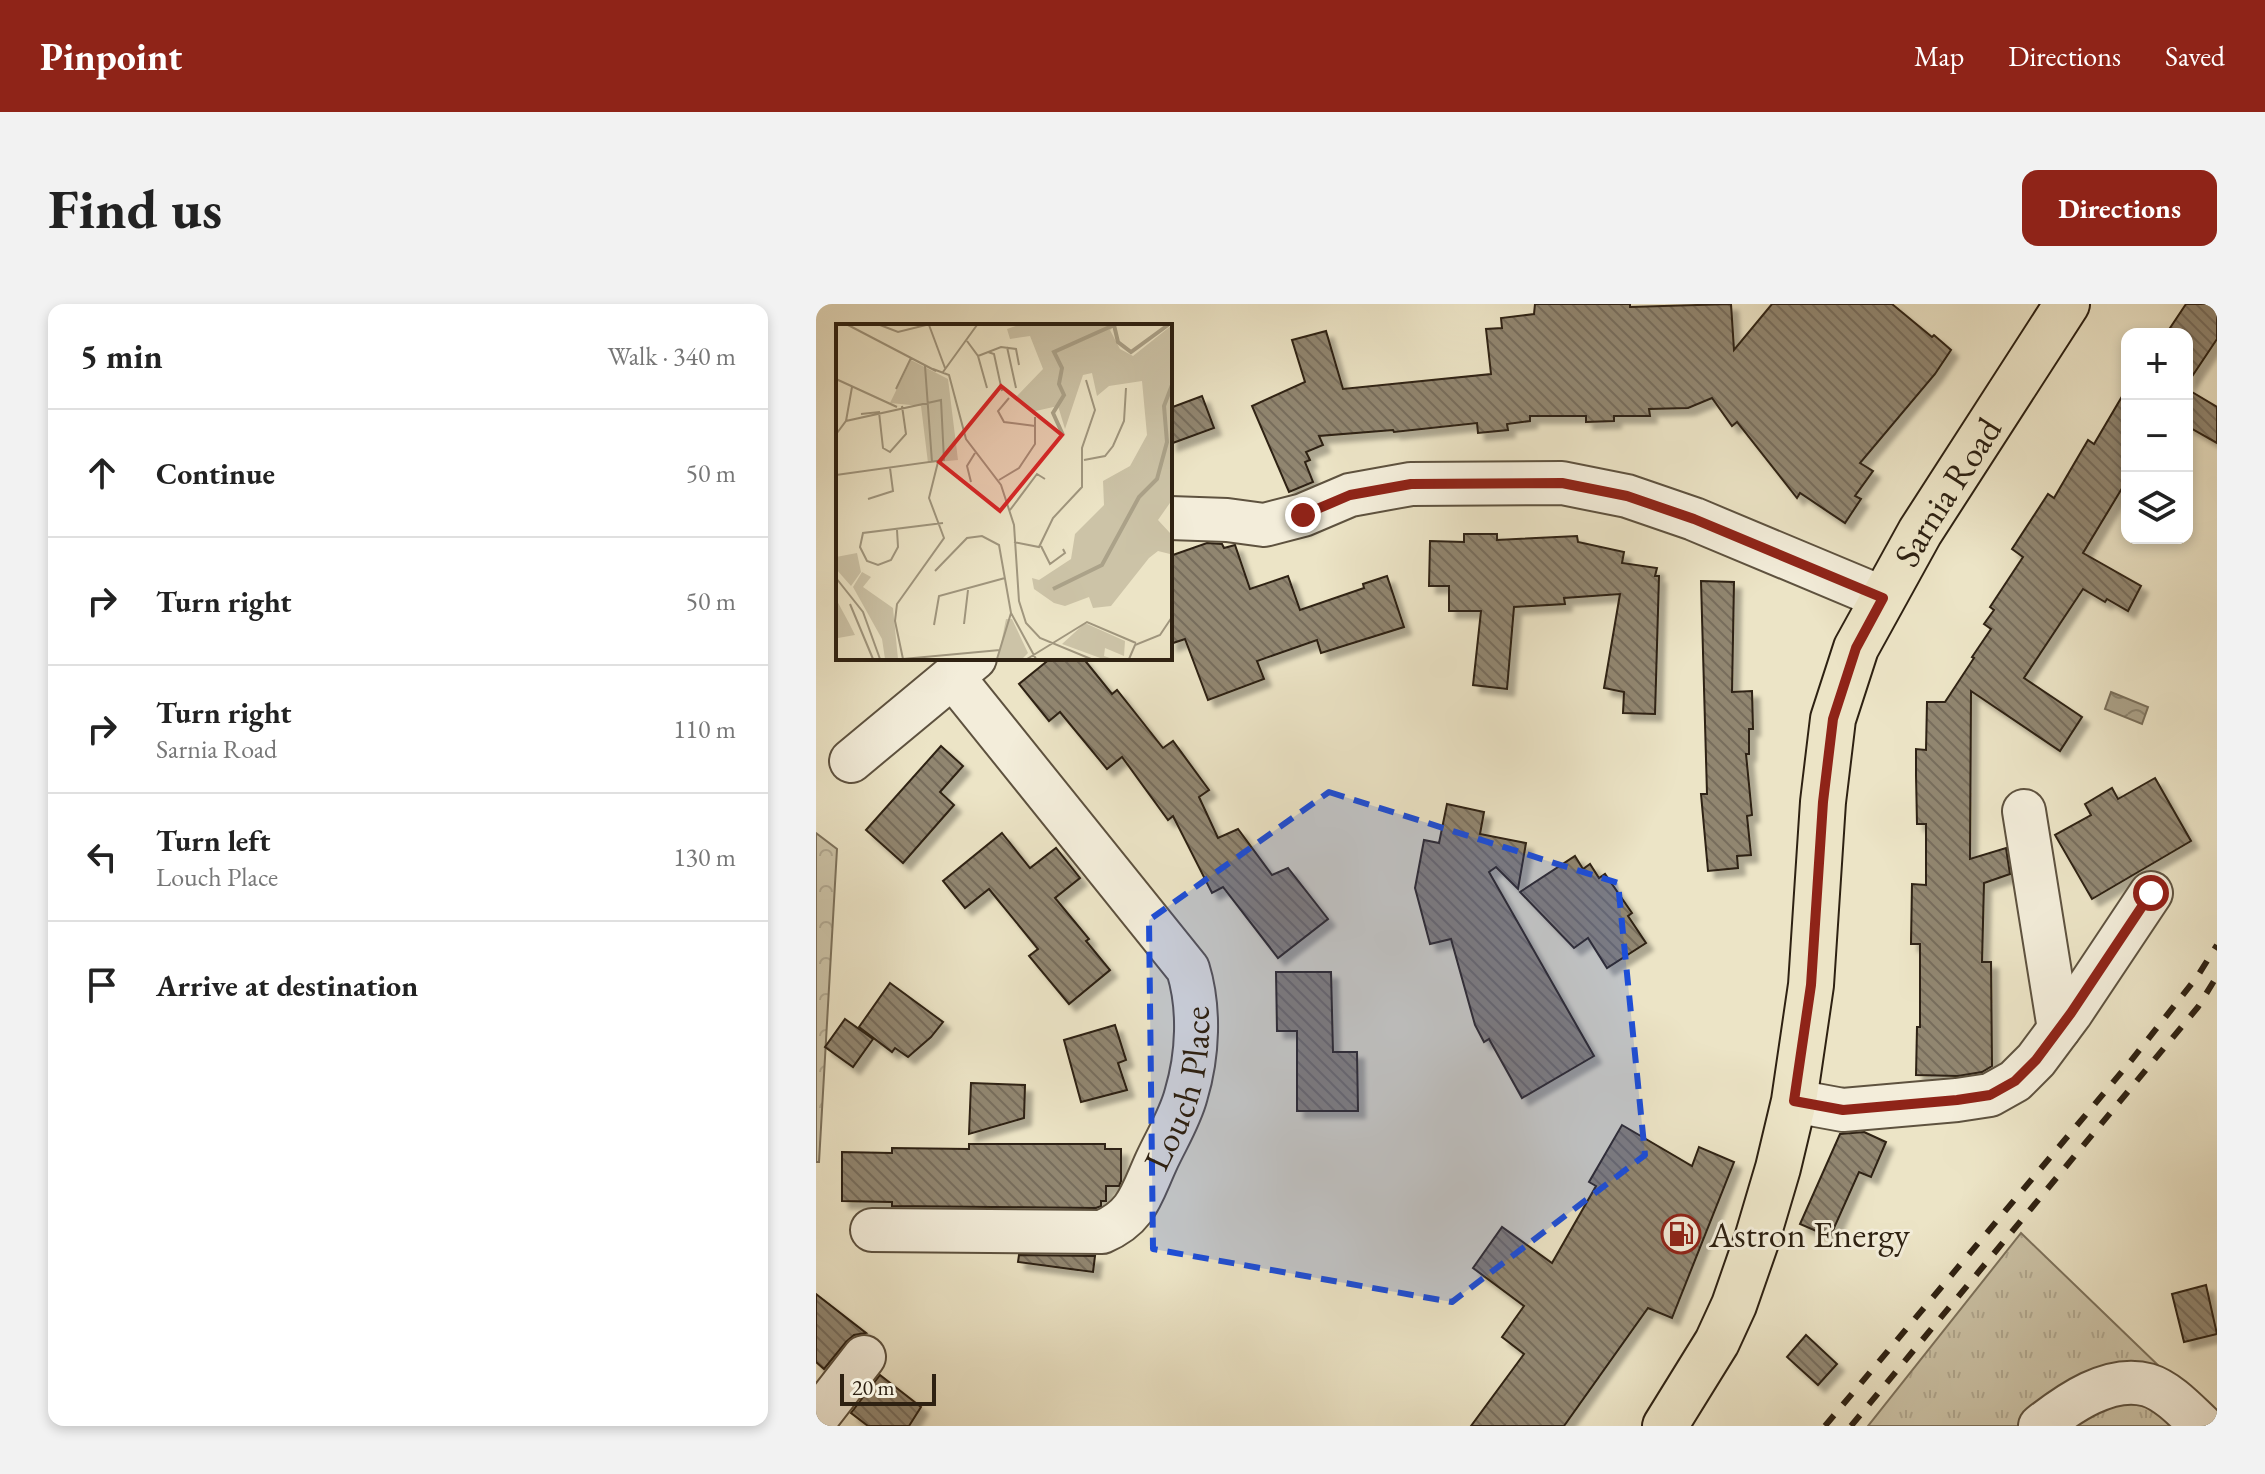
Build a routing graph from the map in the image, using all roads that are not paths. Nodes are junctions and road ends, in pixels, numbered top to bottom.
1 (2067, 304) edge
2 (1172, 518) edge
3 (1883, 598) junction
4 (964, 668) edge
5 (851, 761) dead end
6 (2024, 811) dead end
7 (2151, 893) dead end
8 (2059, 1029) junction
9 (1794, 1101) junction
10 (872, 1230) dead end
11 (864, 1357) dead end
12 (816, 1419) edge
13 (1665, 1426) edge
14 (2040, 1426) edge
15 (2202, 1426) edge

1 - 3 main road, Sarnia Road
2 - 3 street
3 - 9 main road, Sarnia Road
4 - 5 street, Louch Place
4 - 10 street, Louch Place
6 - 8 street
7 - 8 street
8 - 9 street
9 - 13 main road, Sarnia Road
11 - 12 street
14 - 15 street

